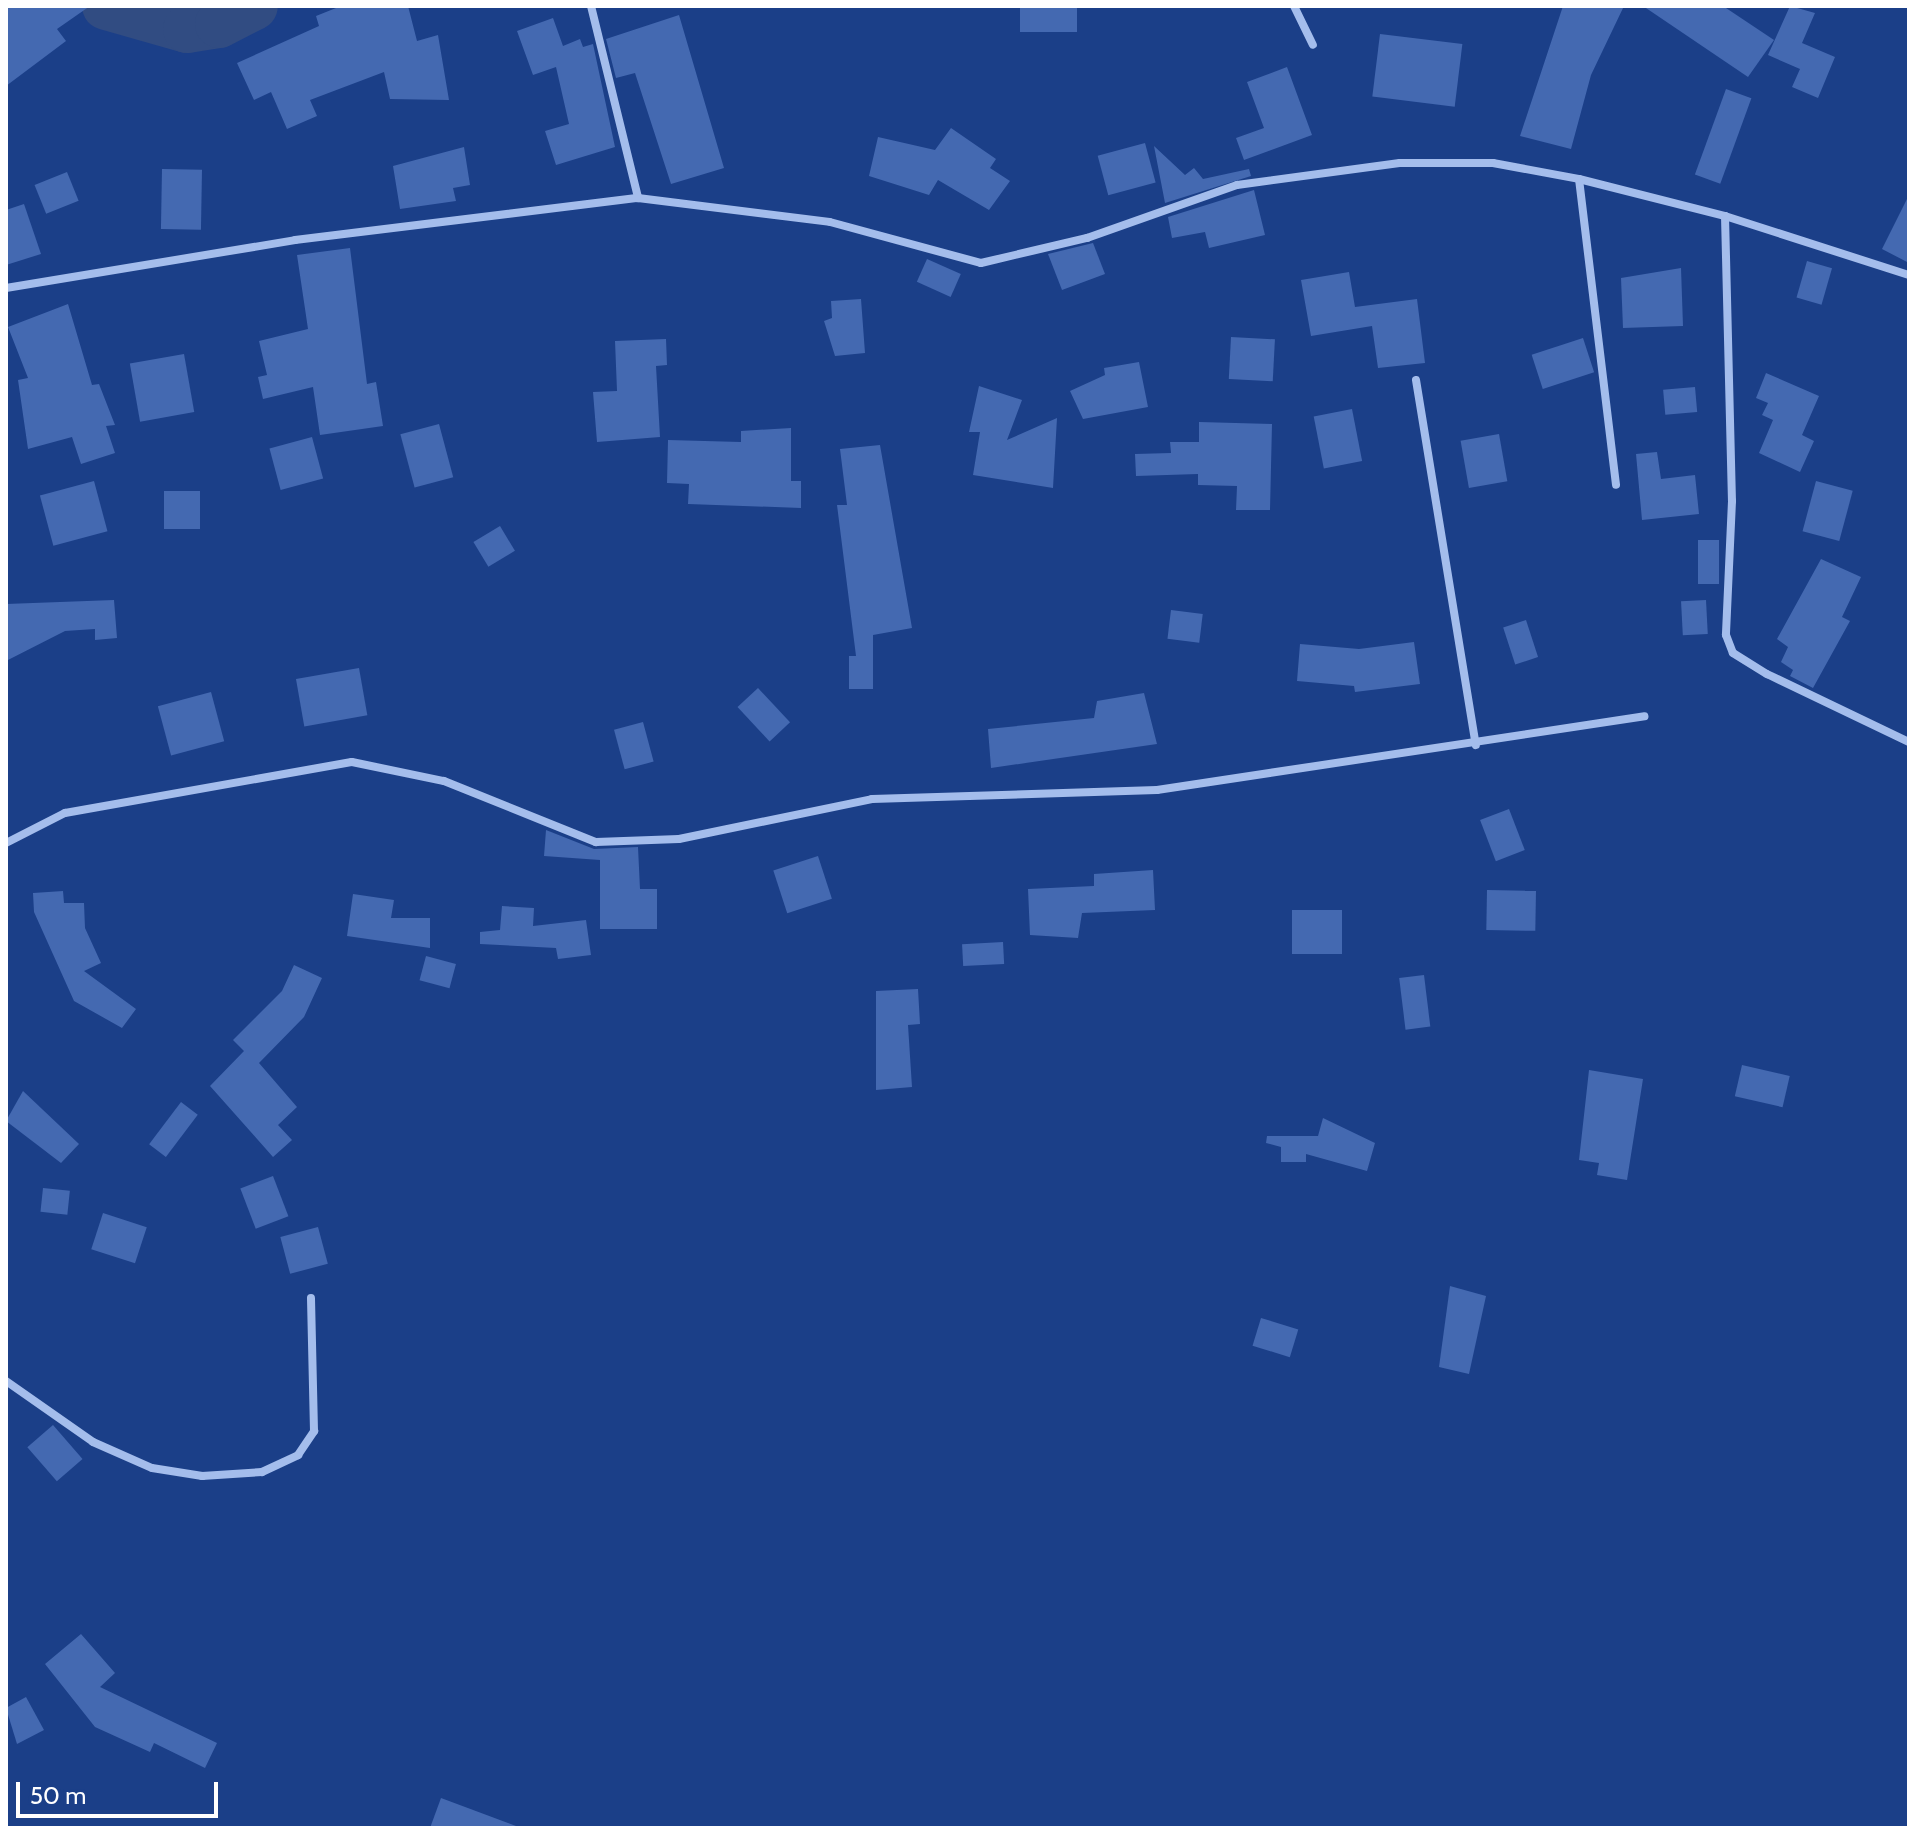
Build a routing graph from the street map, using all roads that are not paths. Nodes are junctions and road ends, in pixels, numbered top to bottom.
1 (591, 6) edge
2 (1294, 6) edge
3 (1313, 45) dead end
4 (1579, 179) junction
5 (638, 198) junction
6 (1725, 216) junction
7 (1909, 275) edge
8 (6, 288) edge
9 (1416, 380) dead end
10 (1616, 485) dead end
11 (1644, 716) dead end
12 (1909, 742) edge
13 (1476, 745) junction
14 (6, 843) edge
15 (311, 1298) dead end
16 (6, 1381) edge

1 - 5 street
2 - 3 street
4 - 5 street
4 - 6 street
4 - 10 street
5 - 8 street
6 - 7 street
6 - 12 street
9 - 13 street
11 - 13 street
13 - 14 street
15 - 16 street

